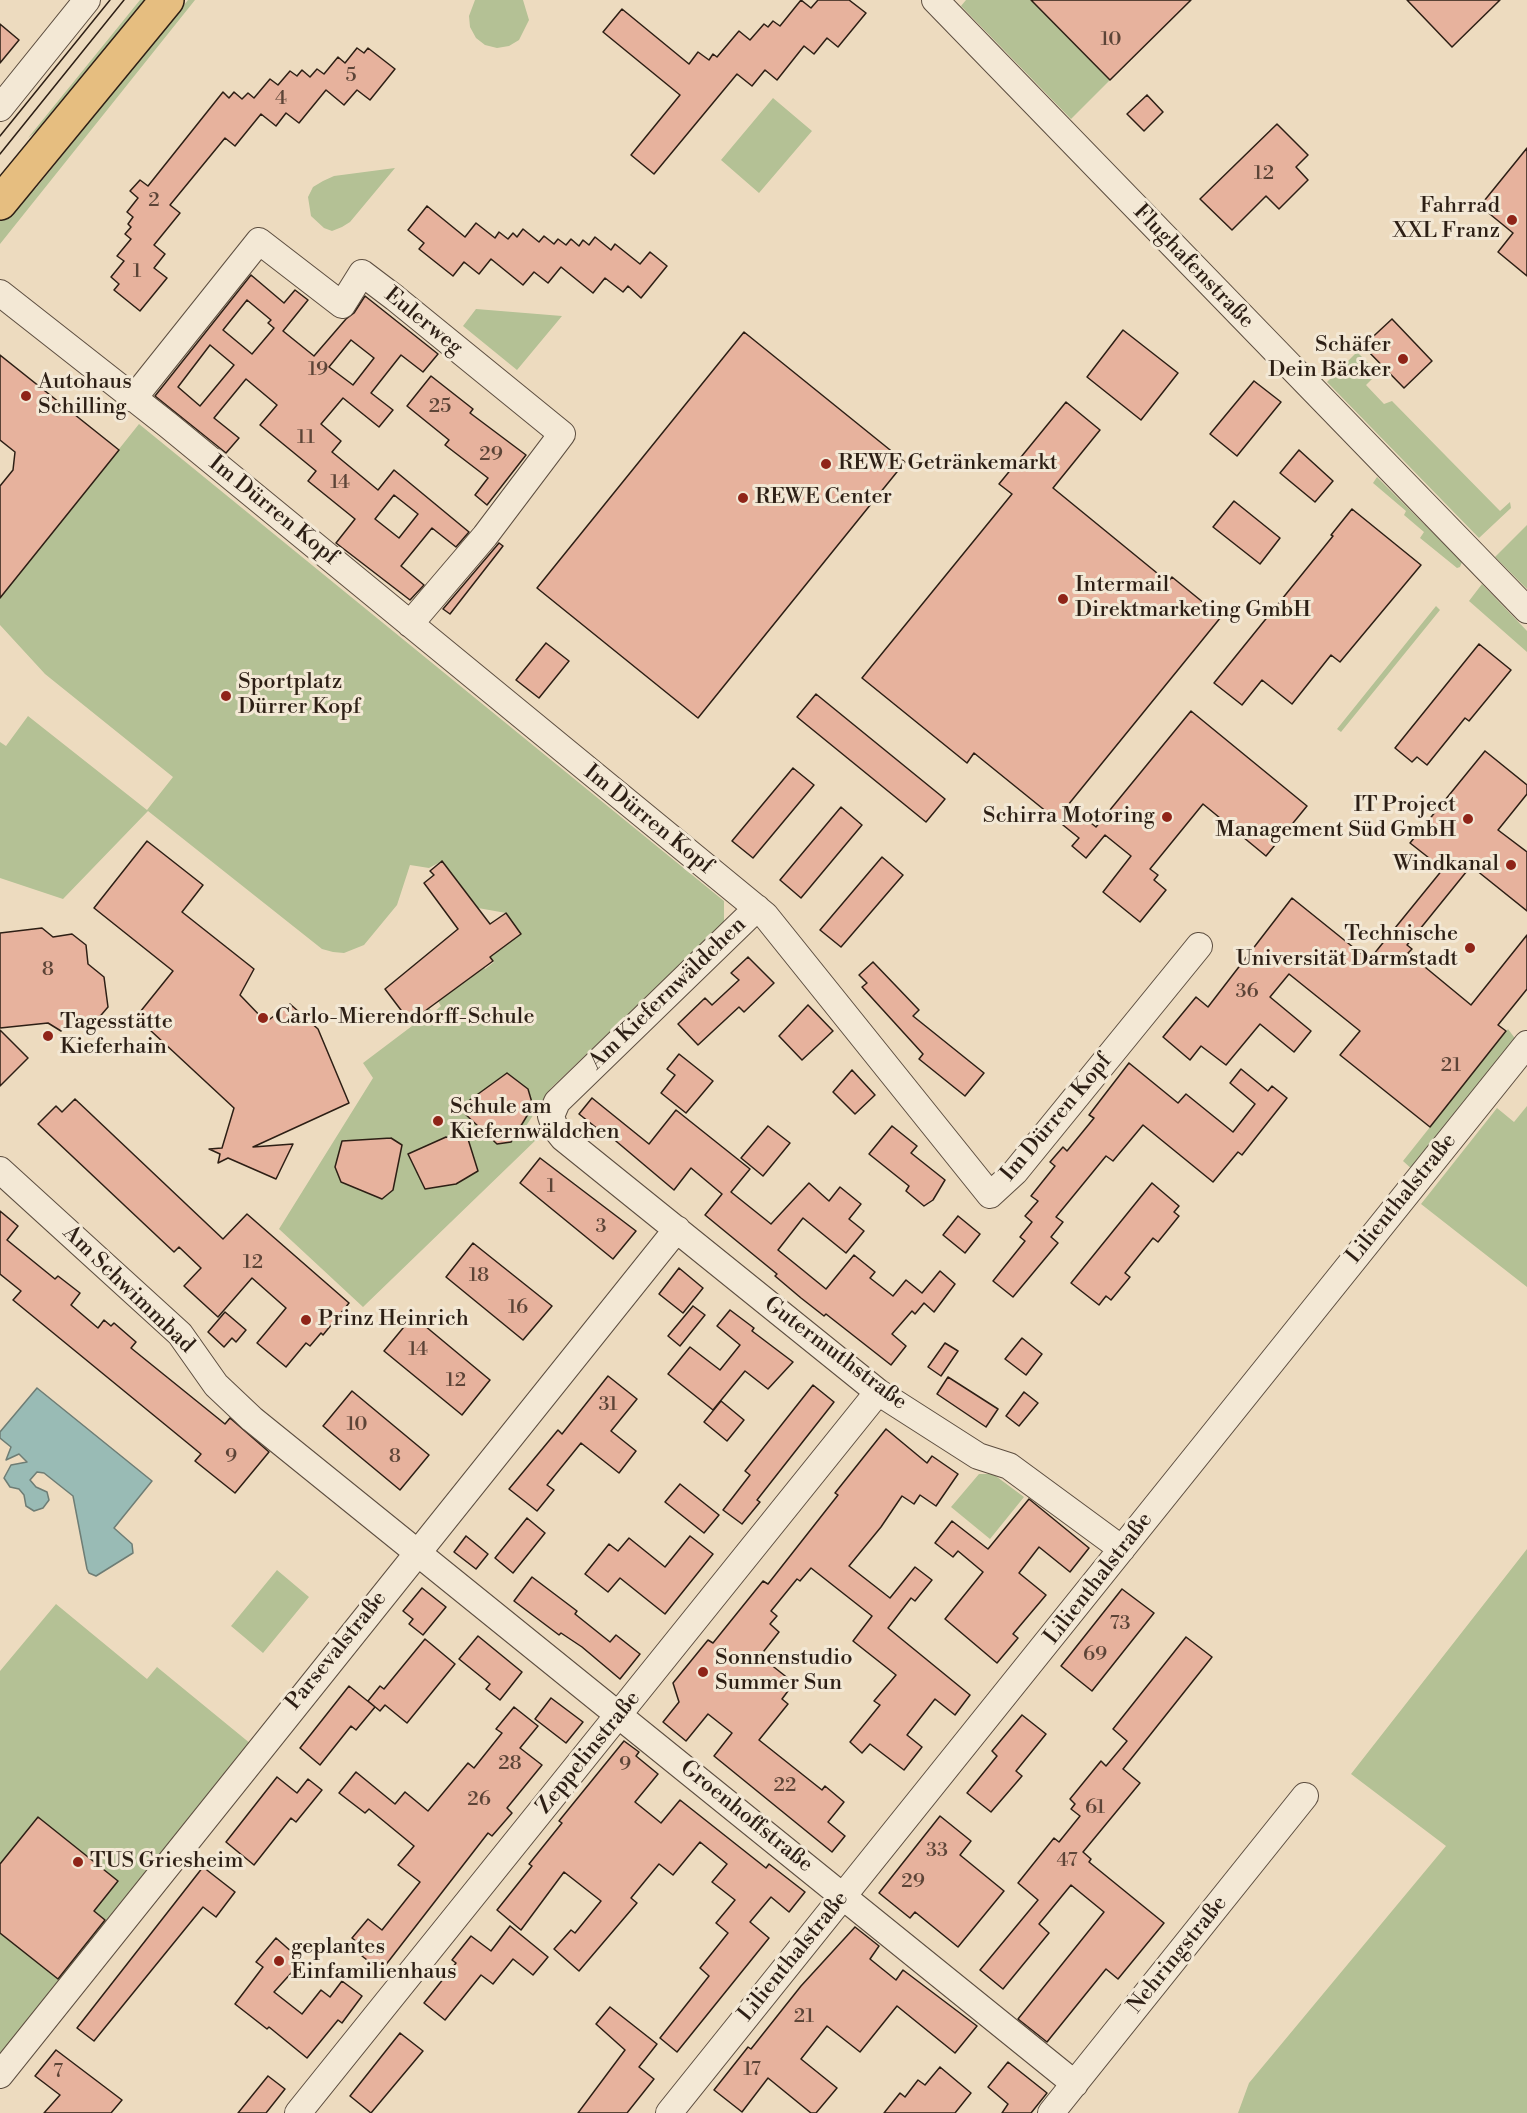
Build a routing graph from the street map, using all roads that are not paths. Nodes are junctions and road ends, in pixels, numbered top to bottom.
1 (87, 0) edge
2 (167, 0) edge
3 (935, 0) edge
4 (0, 108) edge
5 (0, 203) edge
6 (0, 293) edge
7 (133, 399) junction
8 (1527, 610) edge
9 (410, 624) junction
10 (757, 908) junction
11 (1199, 946) dead end
12 (1527, 1044) edge
13 (563, 1138) joint
14 (0, 1170) edge
15 (676, 1229) junction
16 (878, 1392) junction
17 (1122, 1549) junction
18 (417, 1552) junction
19 (619, 1715) junction
20 (1305, 1796) dead end
21 (843, 1895) junction
22 (0, 2075) edge
23 (1074, 2084) junction
24 (298, 2113) edge
25 (669, 2113) edge
26 (1051, 2113) edge

1 - 4 street
2 - 5 main road
3 - 8 street, Flughafenstraße
6 - 7 street, Im Dürren Kopf
7 - 9 street, Im Dürren Kopf
7 - 9 street, Eulerweg
9 - 10 street, Im Dürren Kopf
10 - 11 street, Im Dürren Kopf
10 - 13 street, Am Kiefernwäldchen
12 - 17 street, Lilienthalstraße
13 - 15 street, Gutermuthstraße
14 - 18 street, Am Schwimmbad
15 - 16 street, Gutermuthstraße
15 - 18 street, Parsevalstraße
16 - 17 street, Gutermuthstraße
16 - 19 street, Zeppelinstraße
17 - 21 street, Lilienthalstraße
18 - 19 street, Groenhoffstraße
18 - 22 street, Parsevalstraße
19 - 21 street, Groenhoffstraße
19 - 24 street, Zeppelinstraße
20 - 23 street, Nehringstraße
21 - 23 street, Groenhoffstraße
21 - 25 street, Lilienthalstraße
23 - 26 street, Nehringstraße

